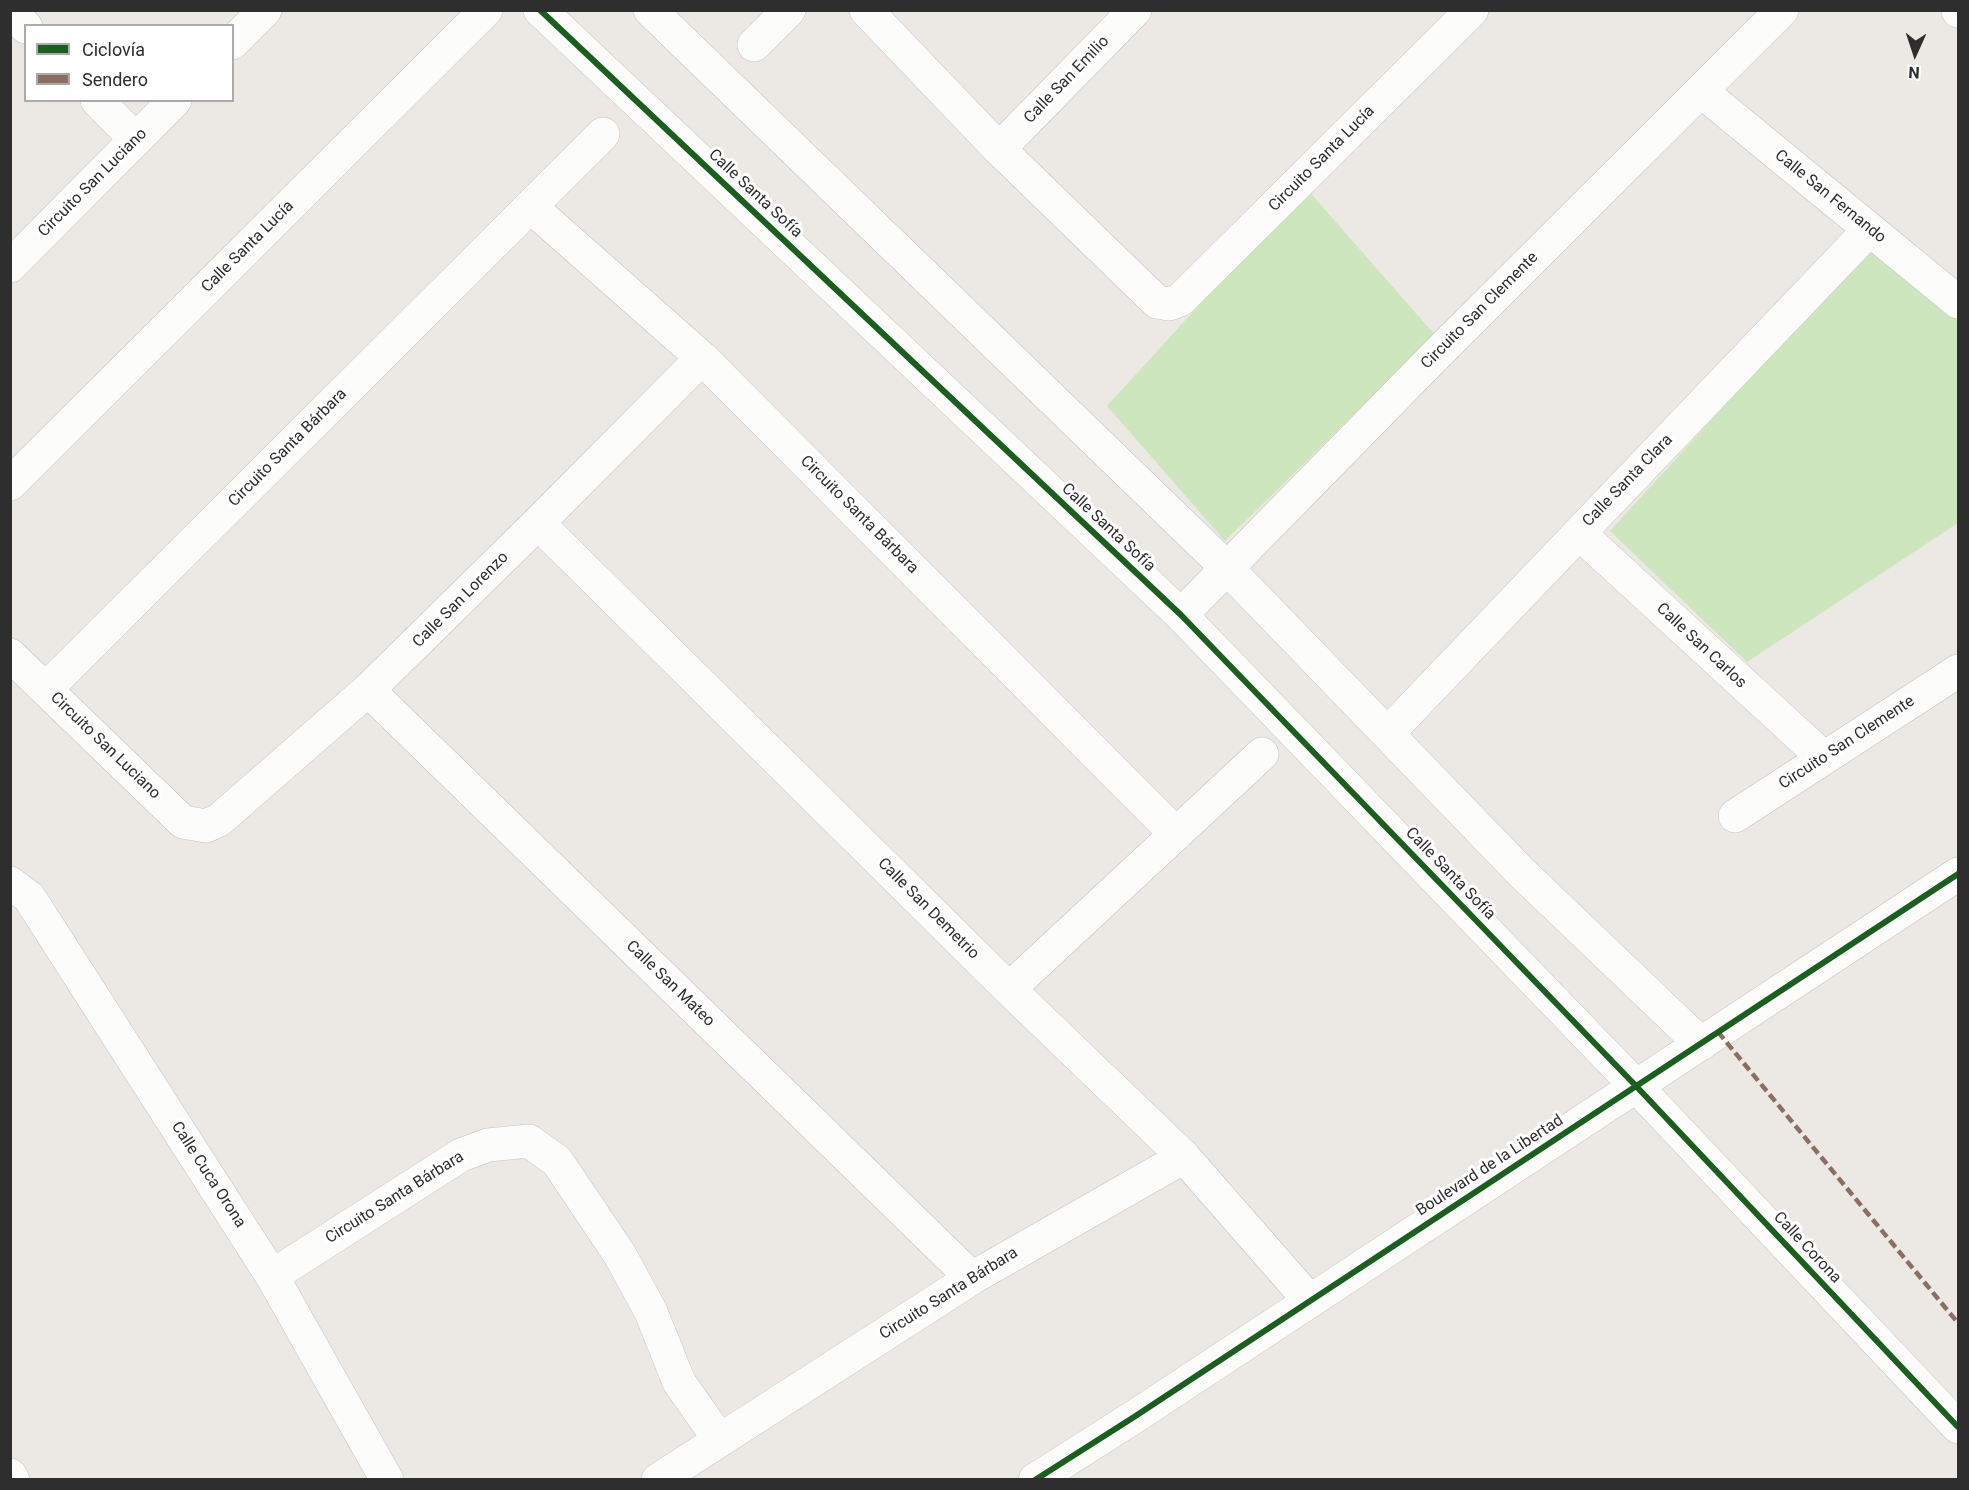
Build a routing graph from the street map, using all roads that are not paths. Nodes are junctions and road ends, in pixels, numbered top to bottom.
1 (265, 10) edge
2 (486, 10) edge
3 (540, 10) edge
4 (650, 10) edge
5 (789, 10) edge
6 (866, 10) edge
7 (1135, 10) edge
8 (1472, 10) edge
9 (1782, 10) edge
10 (10, 12) edge
11 (24, 25) edge
12 (234, 41) edge
13 (754, 45) dead end
14 (1701, 91) junction
15 (99, 102) edge
16 (173, 102) edge
17 (603, 134) dead end
18 (136, 140) junction
19 (999, 149) junction
20 (531, 207) junction
21 (1869, 230) junction
22 (10, 266) edge
23 (1959, 302) edge
24 (702, 358) junction
25 (10, 484) edge
26 (538, 523) junction
27 (1579, 533) junction
28 (1227, 568) junction
29 (1181, 615) junction
30 (10, 655) edge
31 (1959, 671) edge
32 (46, 689) junction
33 (368, 690) junction
34 (1388, 734) junction
35 (1263, 754) dead end
36 (1824, 758) junction
37 (1735, 816) dead end
38 (206, 826) joint
39 (1176, 834) junction
40 (1959, 874) edge
41 (10, 883) edge
42 (1010, 989) junction
43 (1701, 1044) junction
44 (1636, 1086) junction
45 (1184, 1157) junction
46 (272, 1276) junction
47 (972, 1278) junction
48 (1310, 1301) junction
49 (1959, 1427) edge
50 (719, 1439) junction
51 (10, 1475) edge
52 (13, 1479) edge
53 (387, 1479) edge
54 (658, 1479) edge
55 (1035, 1479) edge

1 - 12 street
2 - 25 street, Calle Santa Lucía
3 - 29 street, Calle Santa Sofía
4 - 28 street
5 - 13 street
6 - 19 street
7 - 19 street, Calle San Emilio
8 - 19 street, Circuito Santa Lucía
9 - 14 street, Circuito San Clemente
10 - 11 street
14 - 21 street, Calle San Fernando
14 - 28 street, Circuito San Clemente
15 - 18 street
16 - 18 street, Circuito San Luciano
17 - 20 street, Circuito Santa Bárbara
18 - 22 street, Circuito San Luciano
20 - 24 street, Circuito Santa Bárbara
20 - 32 street, Circuito Santa Bárbara
21 - 23 street, Calle San Fernando
21 - 27 street, Calle Santa Clara
24 - 26 street, Calle San Lorenzo
24 - 39 street, Circuito Santa Bárbara
26 - 33 street, Calle San Lorenzo
26 - 42 street, Calle San Demetrio
27 - 34 street, Calle Santa Clara
27 - 36 street, Calle San Carlos
28 - 29 street, Circuito San Clemente
28 - 34 street
29 - 44 street, Calle Santa Sofía
30 - 32 street, Circuito San Luciano
31 - 36 street, Circuito San Clemente
32 - 38 street, Circuito San Luciano
33 - 38 street, Calle San Lorenzo
33 - 47 street, Calle San Mateo
34 - 43 street
35 - 39 street
36 - 37 street, Circuito San Clemente
39 - 42 street
40 - 43 street, Boulevard de la Libertad
41 - 46 street, Calle Cuca Orona
42 - 45 street, Calle San Demetrio
43 - 44 street, Boulevard de la Libertad
44 - 48 street, Boulevard de la Libertad
44 - 49 street, Calle Corona
45 - 47 street, Circuito Santa Bárbara
45 - 48 street, Calle San Demetrio
46 - 50 street, Circuito Santa Bárbara
46 - 53 street, Calle Cuca Orona
47 - 50 street, Circuito Santa Bárbara
48 - 55 street, Boulevard de la Libertad
50 - 54 street, Circuito Santa Bárbara
51 - 52 street

